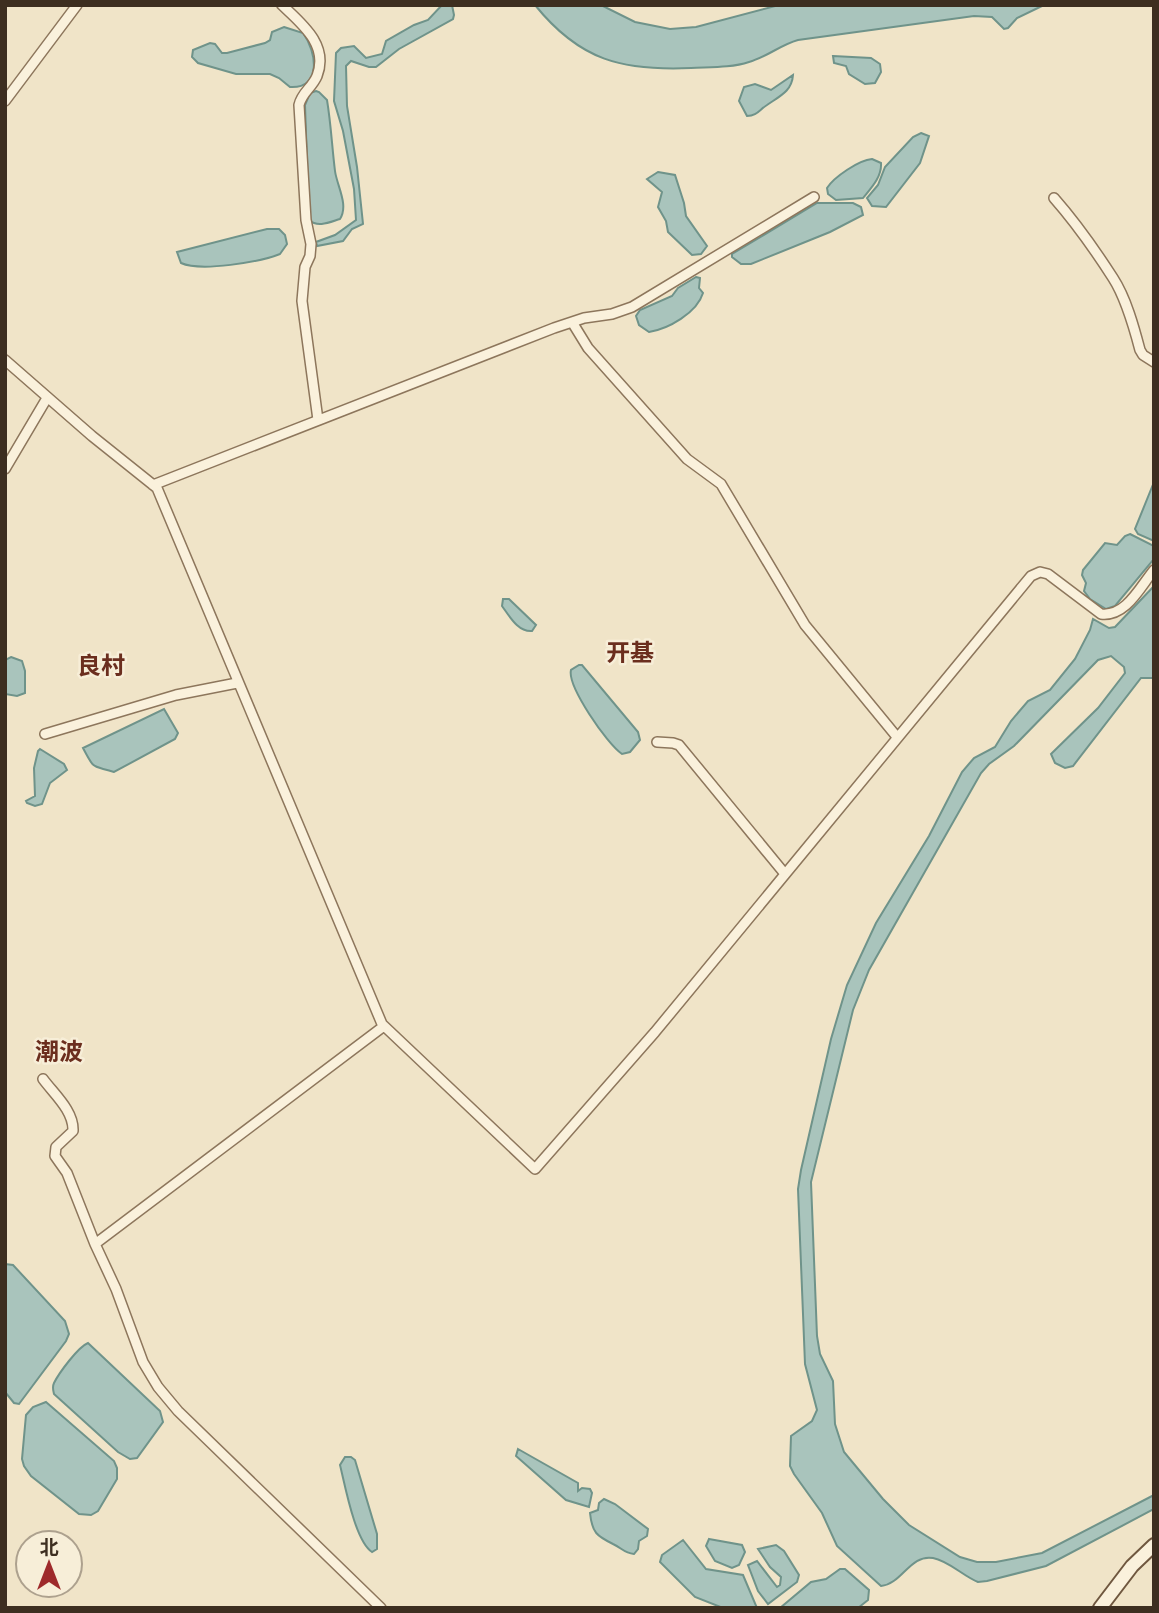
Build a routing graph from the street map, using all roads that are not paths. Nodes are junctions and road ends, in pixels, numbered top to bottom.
1 (77, 5) edge
2 (282, 5) edge
3 (5, 101) edge
4 (814, 197) dead end
5 (1054, 198) dead end
6 (572, 322) junction
7 (5, 360) edge
8 (1154, 362) edge
9 (47, 398) junction
10 (318, 420) junction
11 (5, 469) edge
12 (153, 485) junction
13 (1154, 570) edge
14 (237, 683) junction
15 (45, 734) dead end
16 (897, 737) junction
17 (657, 742) dead end
18 (785, 874) junction
19 (384, 1026) junction
20 (43, 1079) dead end
21 (95, 1244) junction
22 (1154, 1545) edge
23 (381, 1608) edge
24 (1100, 1608) edge

1 - 3 street
2 - 10 street
4 - 6 street
5 - 8 street
6 - 10 street
6 - 16 street
7 - 9 street
9 - 11 street
9 - 12 street
10 - 12 street
12 - 14 street
13 - 16 street
14 - 15 street
14 - 19 street
16 - 18 street
17 - 18 street
18 - 19 street
19 - 21 street
20 - 21 street
21 - 23 street
22 - 24 street

